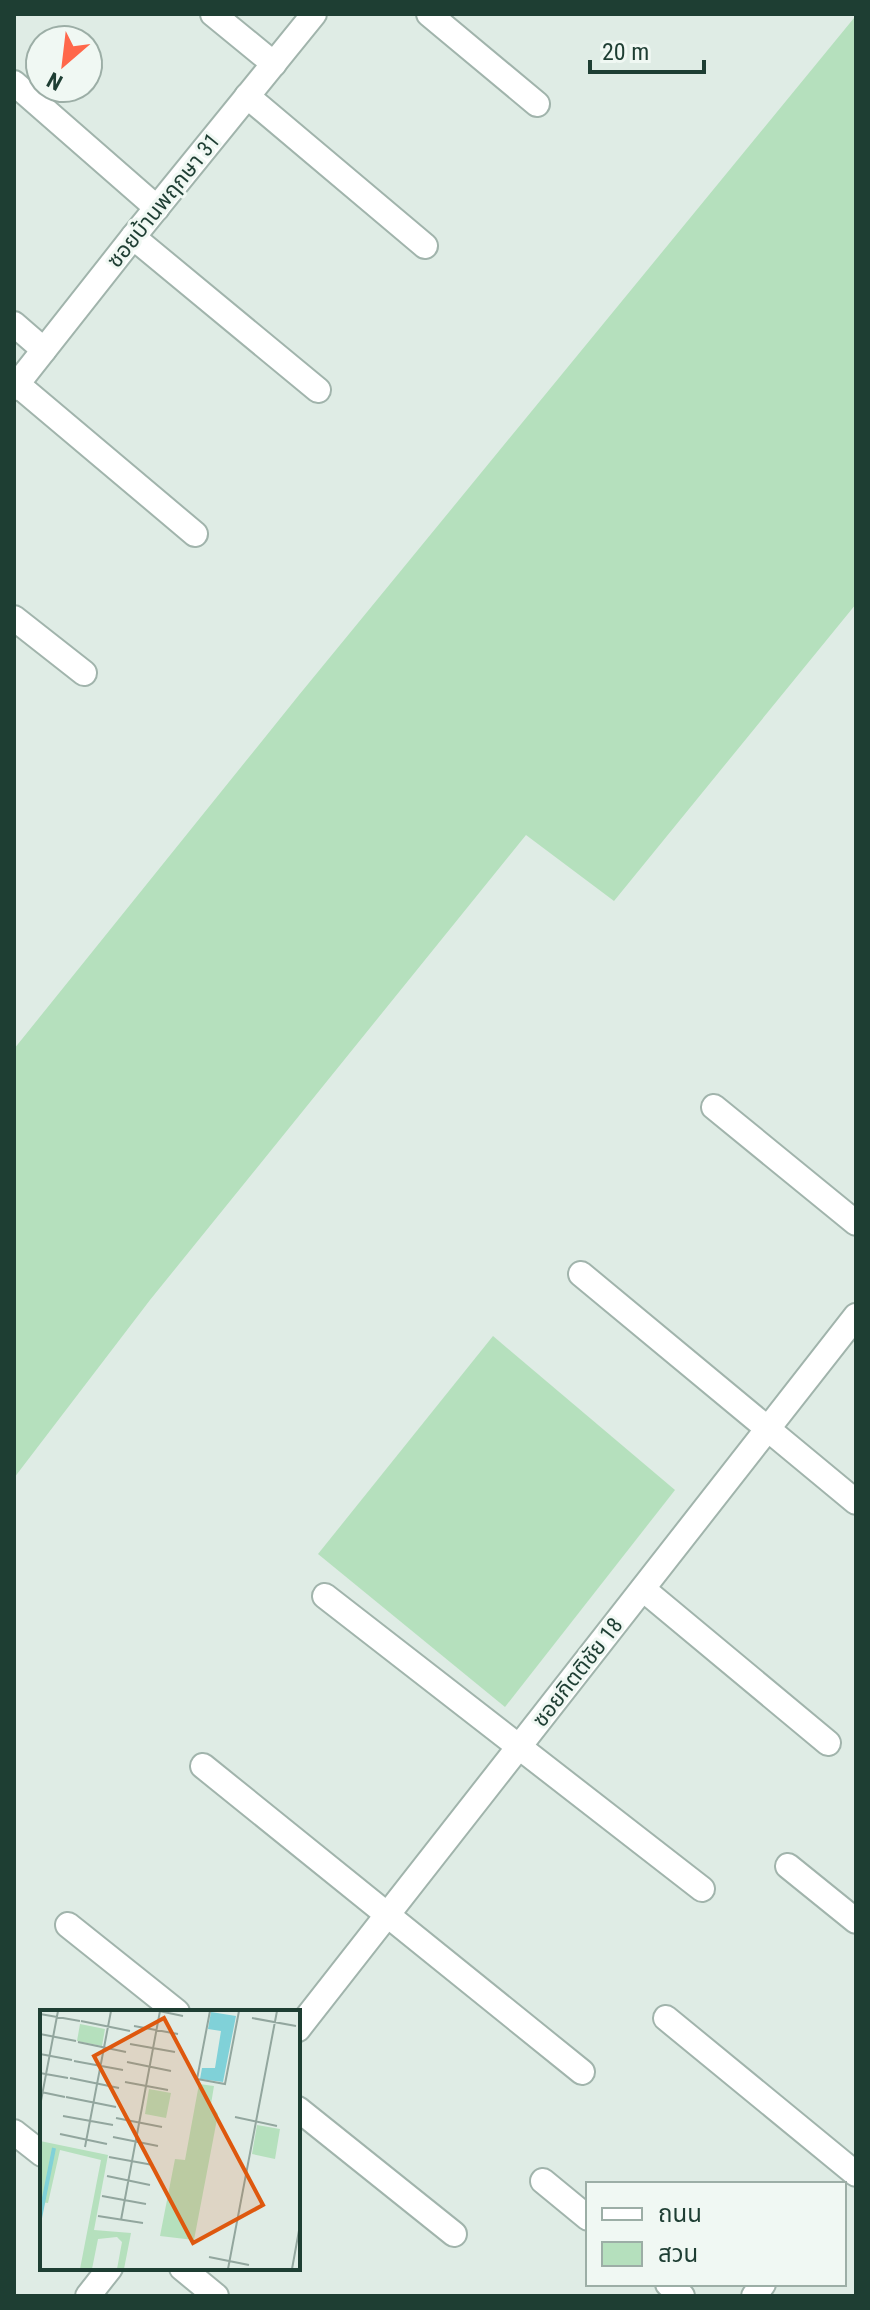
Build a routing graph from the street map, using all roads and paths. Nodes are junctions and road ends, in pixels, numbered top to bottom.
1 (213, 14) edge
2 (314, 14) edge
3 (429, 14) edge
4 (274, 64) junction
5 (14, 83) edge
6 (247, 96) junction
7 (537, 104) dead end
8 (157, 208) junction
9 (133, 237) junction
10 (425, 246) dead end
11 (14, 324) edge
12 (44, 350) junction
13 (16, 386) edge
14 (318, 390) dead end
15 (195, 534) dead end
16 (14, 618) edge
17 (84, 673) dead end
18 (714, 1107) dead end
19 (856, 1223) edge
20 (581, 1274) dead end
21 (856, 1316) edge
22 (768, 1429) junction
23 (856, 1502) edge
24 (643, 1589) junction
25 (325, 1596) dead end
26 (828, 1743) dead end
27 (519, 1747) junction
28 (203, 1766) dead end
29 (788, 1866) dead end
30 (702, 1889) dead end
31 (387, 1915) junction
32 (856, 1921) edge
33 (68, 1925) dead end
34 (174, 2010) edge
35 (666, 2018) dead end
36 (300, 2026) edge
37 (582, 2072) dead end
38 (300, 2111) edge
39 (14, 2132) edge
40 (40, 2152) edge
41 (851, 2173) edge
42 (543, 2181) dead end
43 (586, 2216) edge
44 (454, 2234) dead end
45 (108, 2270) edge
46 (184, 2270) edge
47 (88, 2296) edge
48 (216, 2296) edge

1 - 4 street
2 - 4 street, ซอยบ้านพฤกษา 31
3 - 7 street
4 - 6 street, ซอยบ้านพฤกษา 31
5 - 8 street
6 - 8 street, ซอยบ้านพฤกษา 31
6 - 10 street
8 - 9 street, ซอยบ้านพฤกษา 31
9 - 12 street, ซอยบ้านพฤกษา 31
9 - 14 street
11 - 12 street
12 - 13 street, ซอยบ้านพฤกษา 31
13 - 15 street
16 - 17 street
18 - 19 street
20 - 22 street
21 - 22 street, ซอยกิตติชัย 18
22 - 23 street
22 - 24 street, ซอยกิตติชัย 18
24 - 26 street
24 - 27 street, ซอยกิตติชัย 18
25 - 27 street
27 - 30 street
27 - 31 street, ซอยกิตติชัย 18
28 - 31 street
29 - 32 street
31 - 36 street, ซอยกิตติชัย 18
31 - 37 street
33 - 34 street
35 - 41 street
38 - 44 street
39 - 40 street
42 - 43 street
45 - 47 street
46 - 48 street

